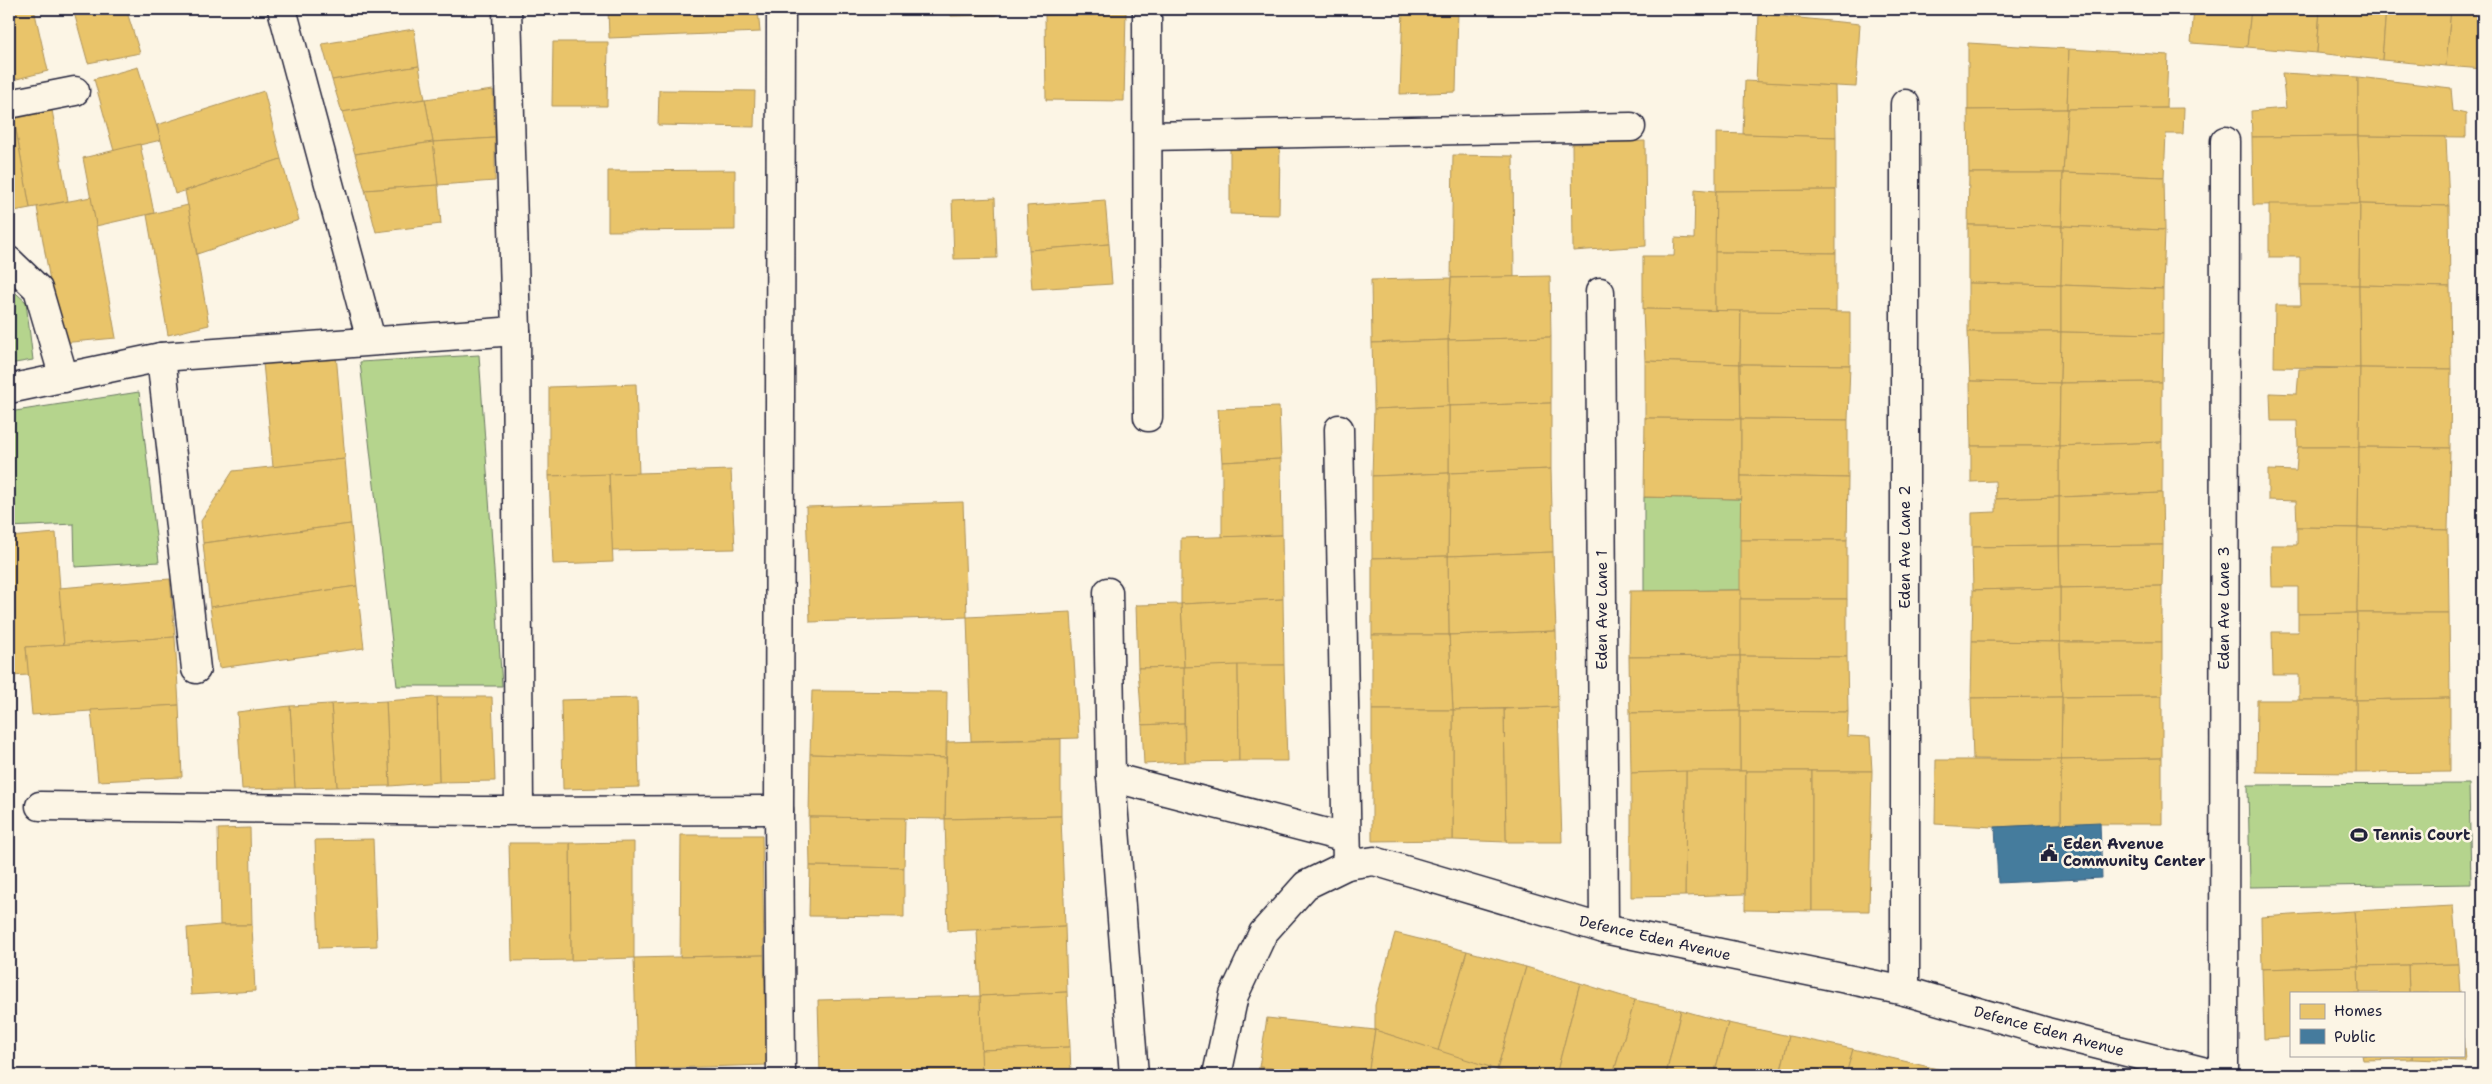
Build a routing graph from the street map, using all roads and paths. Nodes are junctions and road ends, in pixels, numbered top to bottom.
1 (282, 9) edge
2 (507, 9) edge
3 (781, 9) edge
4 (1147, 9) edge
5 (75, 92) dead end
6 (9, 104) edge
7 (1905, 104) dead end
8 (1631, 127) dead end
9 (1148, 136) junction
10 (2225, 141) dead end
11 (9, 262) edge
12 (1600, 292) dead end
13 (516, 331) junction
14 (371, 340) junction
15 (161, 357) junction
16 (64, 378) junction
17 (9, 389) edge
18 (1148, 417) dead end
19 (1339, 429) dead end
20 (1108, 592) dead end
21 (196, 669) dead end
22 (1111, 777) junction
23 (40, 806) dead end
24 (519, 810) junction
25 (779, 810) junction
26 (1346, 838) junction
27 (1347, 865) junction
28 (1604, 929) junction
29 (1904, 991) junction
30 (781, 1075) edge
31 (1134, 1075) edge
32 (1217, 1075) edge
33 (2218, 1075) edge
34 (2224, 1075) edge

1 - 14 street
2 - 13 street
3 - 25 street
4 - 9 street
5 - 6 street
7 - 29 street, Eden Ave Lane 2
8 - 9 street
9 - 18 street
10 - 34 street, Eden Ave Lane 3
11 - 16 street
12 - 28 street, Eden Ave Lane 1
13 - 14 street
13 - 24 street
14 - 15 street
15 - 16 street
15 - 21 street
16 - 17 street
19 - 26 street
20 - 22 street
22 - 26 street
22 - 31 street
23 - 24 street
24 - 25 street
25 - 30 street
26 - 27 street
27 - 28 street, Defence Eden Avenue
27 - 32 street, Defence Eden Avenue
28 - 29 street, Defence Eden Avenue
29 - 33 street, Defence Eden Avenue

